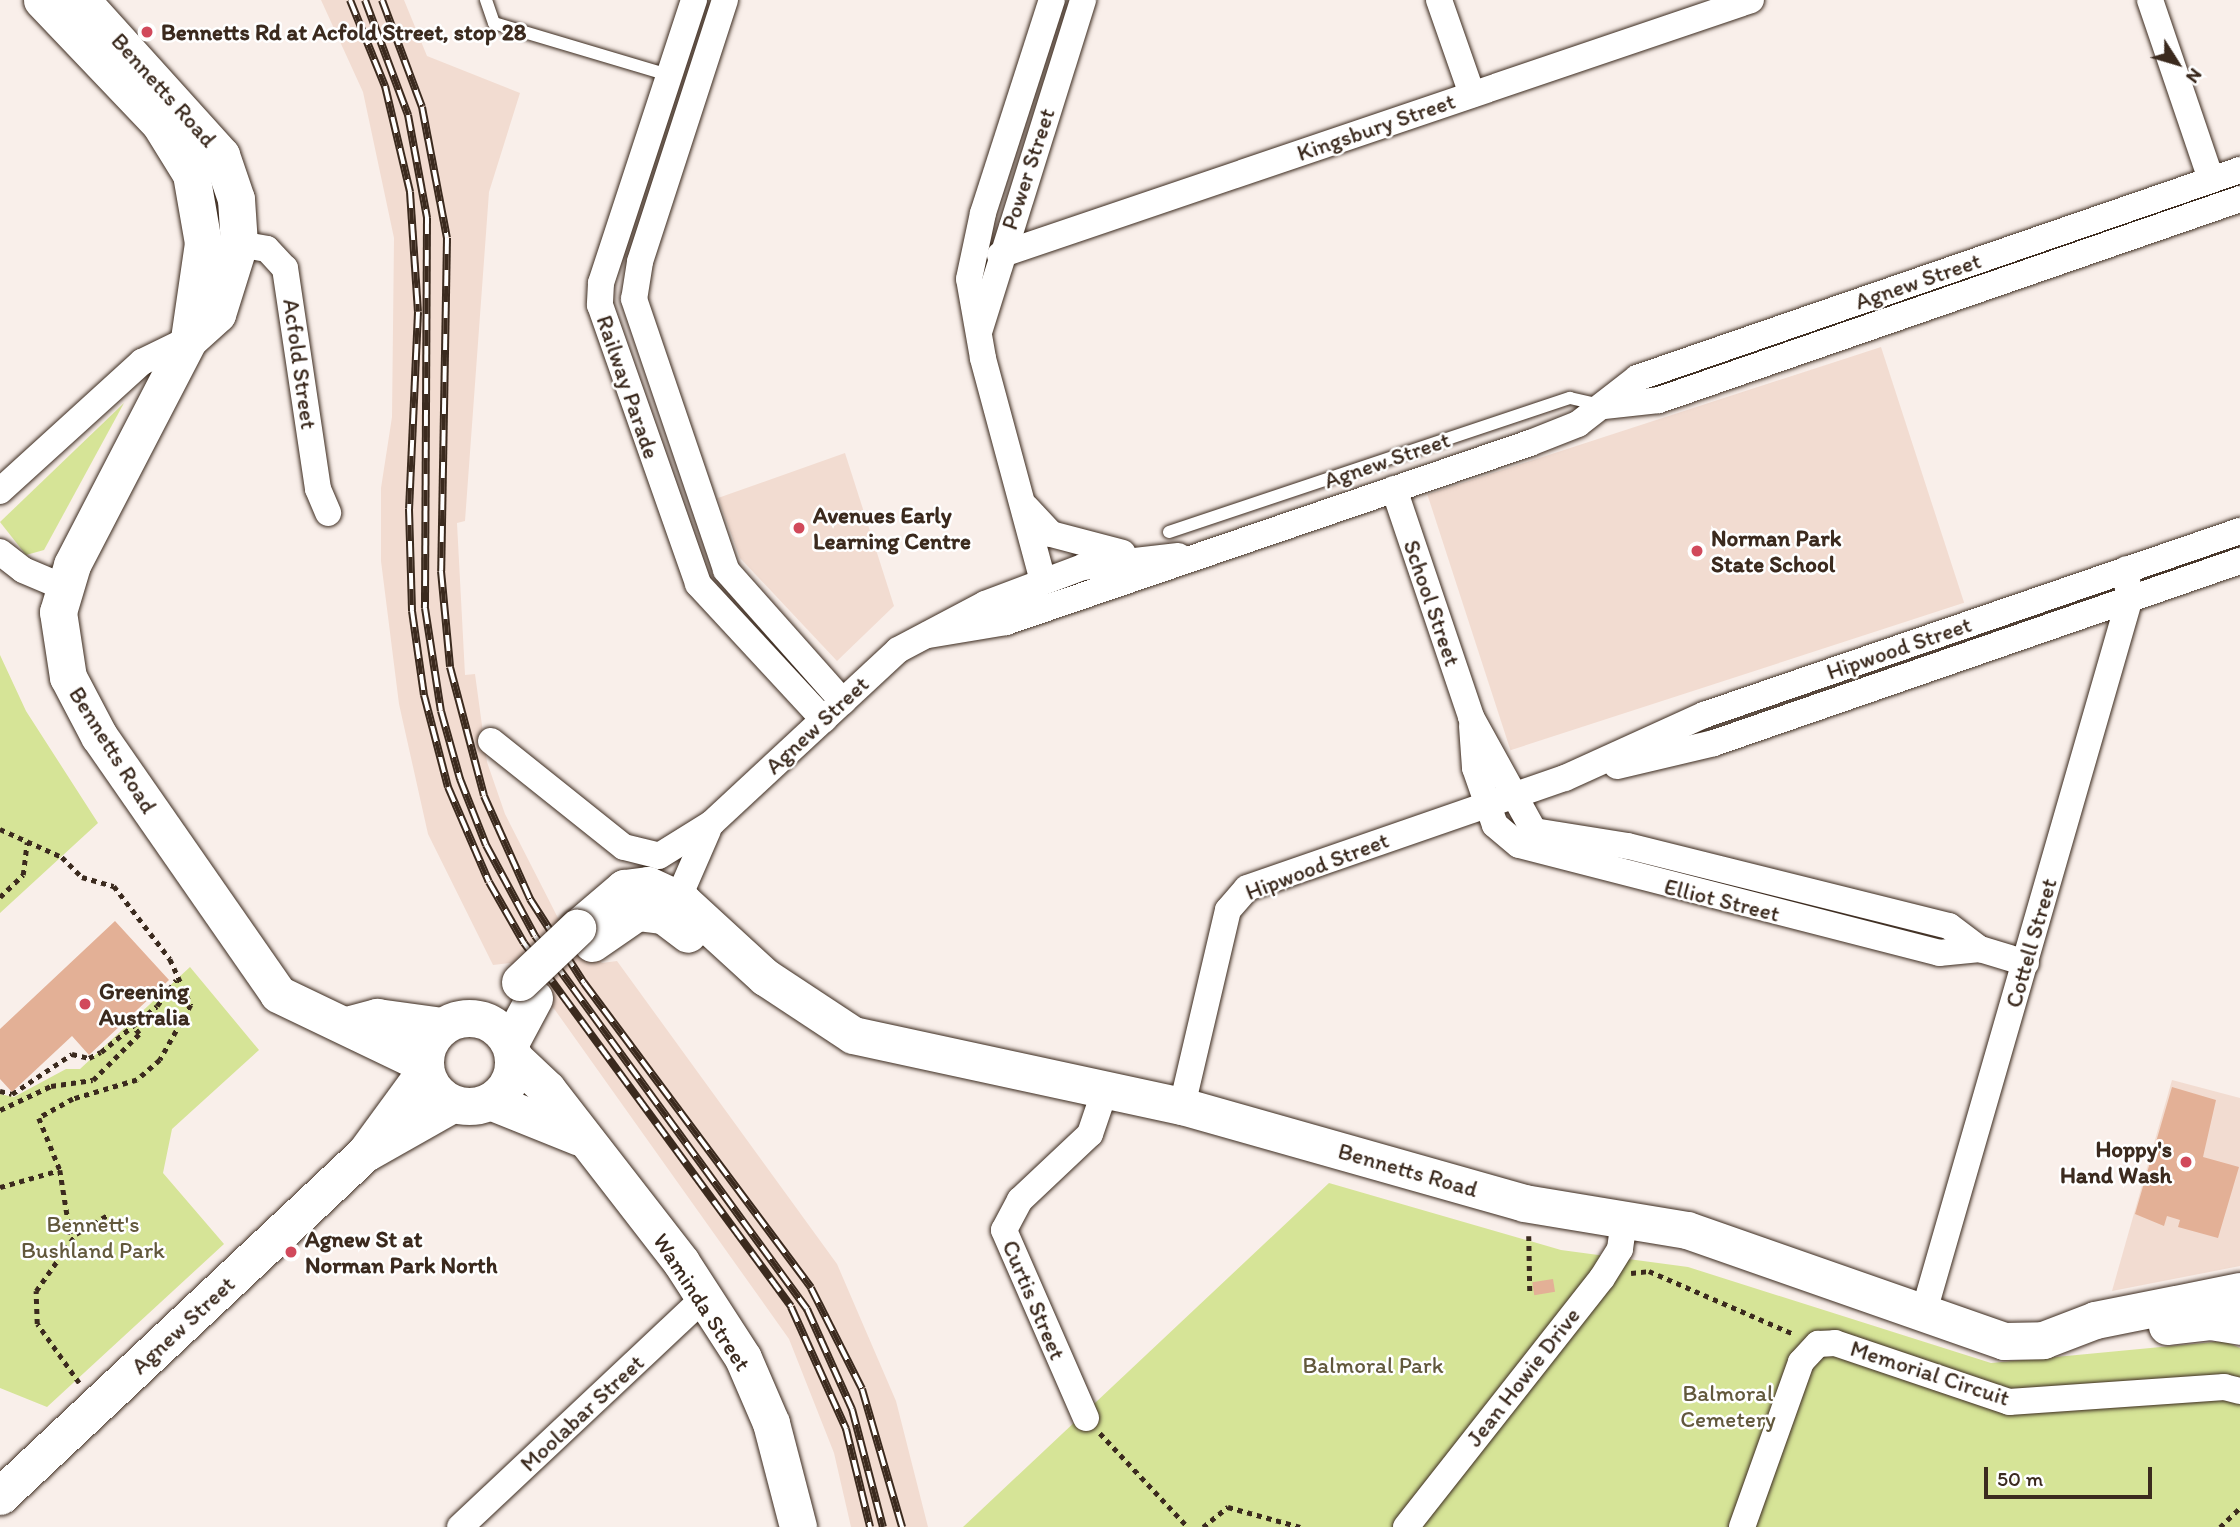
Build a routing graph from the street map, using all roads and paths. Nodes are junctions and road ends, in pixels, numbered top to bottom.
1 (42, 0) edge
2 (81, 0) edge
3 (486, 0) edge
4 (694, 0) edge
5 (725, 0) edge
6 (1052, 0) edge
7 (1083, 0) edge
8 (1439, 0) edge
9 (1751, 0) edge
10 (2150, 0) edge
11 (668, 75) junction
12 (1472, 94) junction
13 (2240, 170) edge
14 (2211, 179) junction
15 (2240, 199) edge
16 (239, 244) junction
17 (1000, 256) junction
18 (189, 339) junction
19 (978, 339) junction
20 (1604, 406) junction
21 (1394, 489) junction
22 (0, 491) edge
23 (1024, 506) junction
24 (328, 513) dead end
25 (2240, 531) edge
26 (1168, 532) dead end
27 (0, 552) edge
28 (1208, 553) junction
29 (1146, 558) junction
30 (2240, 561) edge
31 (2126, 569) junction
32 (1042, 581) junction
33 (63, 587) junction
34 (2129, 601) junction
35 (928, 635) junction
36 (795, 650) junction
37 (775, 667) junction
38 (833, 711) junction
39 (491, 741) dead end
40 (1564, 778) junction
41 (1499, 801) junction
42 (712, 823) junction
43 (0, 829) edge
44 (27, 841) junction
45 (0, 897) edge
46 (678, 899) junction
47 (584, 936) junction
48 (2026, 963) junction
49 (765, 977) junction
50 (176, 980) junction
51 (527, 990) junction
52 (478, 1018) junction
53 (349, 1024) junction
54 (133, 1026) junction
55 (442, 1026) junction
56 (512, 1050) junction
57 (425, 1067) junction
58 (1105, 1090) junction
59 (0, 1091) edge
60 (490, 1101) junction
61 (452, 1104) junction
62 (1182, 1106) junction
63 (0, 1110) edge
64 (579, 1137) junction
65 (365, 1153) junction
66 (60, 1170) junction
67 (0, 1187) edge
68 (109, 1214) dead end
69 (1624, 1219) junction
70 (1529, 1236) dead end
71 (71, 1240) junction
72 (1602, 1278) junction
73 (2240, 1291) edge
74 (1530, 1292) dead end
75 (704, 1298) junction
76 (1923, 1315) junction
77 (2240, 1326) edge
78 (2058, 1336) junction
79 (1818, 1344) junction
80 (79, 1384) dead end
81 (2239, 1388) edge
82 (1086, 1418) joint
83 (0, 1496) edge
84 (2240, 1508) edge
85 (460, 1527) edge
86 (798, 1527) edge
87 (1188, 1527) edge
88 (1203, 1527) edge
89 (1300, 1527) edge
90 (1406, 1527) edge
91 (1742, 1527) edge
92 (2220, 1527) edge

1 - 18 main road, Bennetts Road
2 - 16 main road, Bennetts Road
3 - 11 lane
4 - 11 street, Railway Parade
5 - 36 street, Railway Parade
6 - 19 street, Power Street
7 - 17 street, Power Street
8 - 12 street
9 - 12 street, Kingsbury Street
10 - 14 street
11 - 37 street, Railway Parade
12 - 17 street, Kingsbury Street
13 - 14 street, Agnew Street
14 - 20 street, Agnew Street
15 - 20 street, Agnew Street
16 - 18 main road, Bennetts Road
16 - 24 street, Acfold Street
17 - 19 street, Power Street
18 - 22 street, Bennetts Road
18 - 33 main road, Bennetts Road
19 - 23 street, Power Street
20 - 21 street, Agnew Street
20 - 26 lane, Agnew Street
21 - 28 street, Agnew Street
21 - 41 street, School Street
23 - 29 street
23 - 32 street, Power Street
25 - 31 street, Hipwood Street
27 - 33 street
28 - 29 street, Agnew Street
28 - 35 street, Agnew Street
29 - 32 street, Agnew Street
30 - 34 street, Hipwood Street
31 - 34 street, Cottell Street
31 - 40 street, Hipwood Street
32 - 35 street, Agnew Street
33 - 53 main road, Bennetts Road
34 - 40 street, Hipwood Street
34 - 48 street, Cottell Street
35 - 38 street, Agnew Street
36 - 37 street
36 - 38 street, Railway Parade
37 - 38 street, Railway Parade
38 - 42 street, Agnew Street
39 - 42 street, Agnew Street
40 - 41 street, Hipwood Street
41 - 48 street, Elliot Street
41 - 62 street, Hipwood Street
42 - 46 street, Agnew Street
43 - 44 path
44 - 45 path
44 - 50 path
46 - 47 main road, Bennetts Road
46 - 49 main road, Bennetts Road
47 - 49 main road, Bennetts Road
47 - 51 main road, Bennetts Road
48 - 76 street, Cottell Street
49 - 58 main road, Bennetts Road
50 - 54 path
50 - 66 path
51 - 52 main road, Bennetts Road
51 - 56 main road, Bennetts Road
52 - 55 main road
52 - 56 main road
53 - 55 main road, Bennetts Road
53 - 57 main road, Bennetts Road
54 - 59 path
54 - 63 path
55 - 57 main road
56 - 60 main road
56 - 64 main road, Waminda Street
57 - 61 main road
57 - 65 main road, Agnew Street
58 - 62 main road, Bennetts Road
58 - 82 street, Curtis Street
60 - 61 main road
60 - 64 main road
61 - 65 main road, Agnew Street
62 - 69 main road, Bennetts Road
64 - 75 main road, Waminda Street
65 - 83 main road, Agnew Street
66 - 67 path
66 - 71 path
68 - 71 path
69 - 72 street, Jean Howie Drive
69 - 76 main road, Bennetts Road
70 - 74 path
71 - 80 path
72 - 79 path
72 - 90 street, Jean Howie Drive
73 - 78 main road, Bennetts Road
75 - 85 street, Moolabar Street
75 - 86 main road, Waminda Street
76 - 78 main road, Bennetts Road
77 - 78 main road, Bennetts Road
79 - 81 street, Memorial Circuit
79 - 91 street, Memorial Circuit
82 - 87 path
84 - 92 path
88 - 89 path

